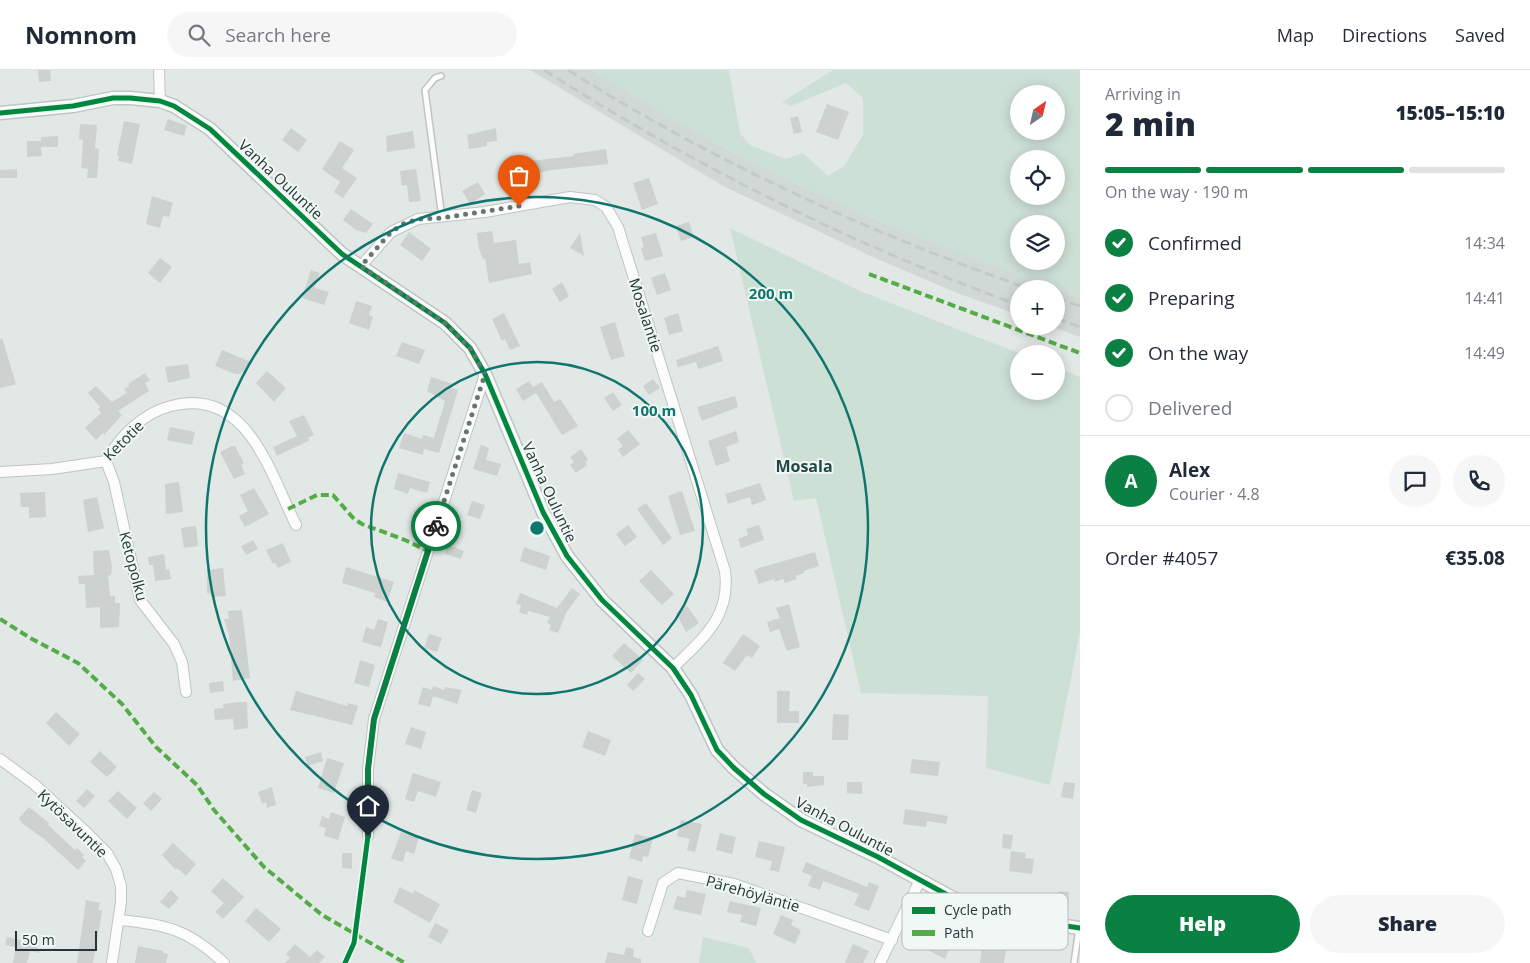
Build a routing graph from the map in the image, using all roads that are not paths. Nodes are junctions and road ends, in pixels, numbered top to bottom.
1 (159, 70) edge
2 (441, 76) dead end
3 (160, 101) junction
4 (0, 113) edge
5 (442, 218) junction
6 (361, 266) junction
7 (485, 374) junction
8 (106, 461) junction
9 (0, 472) edge
10 (296, 525) dead end
11 (673, 668) junction
12 (186, 692) dead end
13 (0, 758) edge
14 (368, 836) dead end
15 (920, 880) junction
16 (914, 893) edge
17 (947, 893) edge
18 (902, 919) edge
19 (119, 920) junction
20 (1080, 928) edge
21 (648, 931) dead end
22 (892, 940) junction
23 (112, 963) edge
24 (224, 963) edge
25 (880, 963) edge
26 (1074, 963) edge

1 - 3 street
2 - 5 lane
3 - 4 street, Vanha Ouluntie
3 - 6 street, Vanha Ouluntie
5 - 6 street, Mosalantie
5 - 11 street, Mosalantie
6 - 7 street, Vanha Ouluntie
7 - 11 street, Vanha Ouluntie
7 - 14 street
8 - 9 street, Ketotie
8 - 10 street, Ketotie
8 - 12 street, Ketopolku
11 - 15 street, Vanha Ouluntie
13 - 19 street, Kytösavuntie
15 - 16 street
15 - 17 street, Vanha Ouluntie
18 - 22 street
19 - 23 street, Kytösavuntie
19 - 24 street
20 - 26 lane
21 - 22 street, Pärehöyläntie
22 - 25 street

